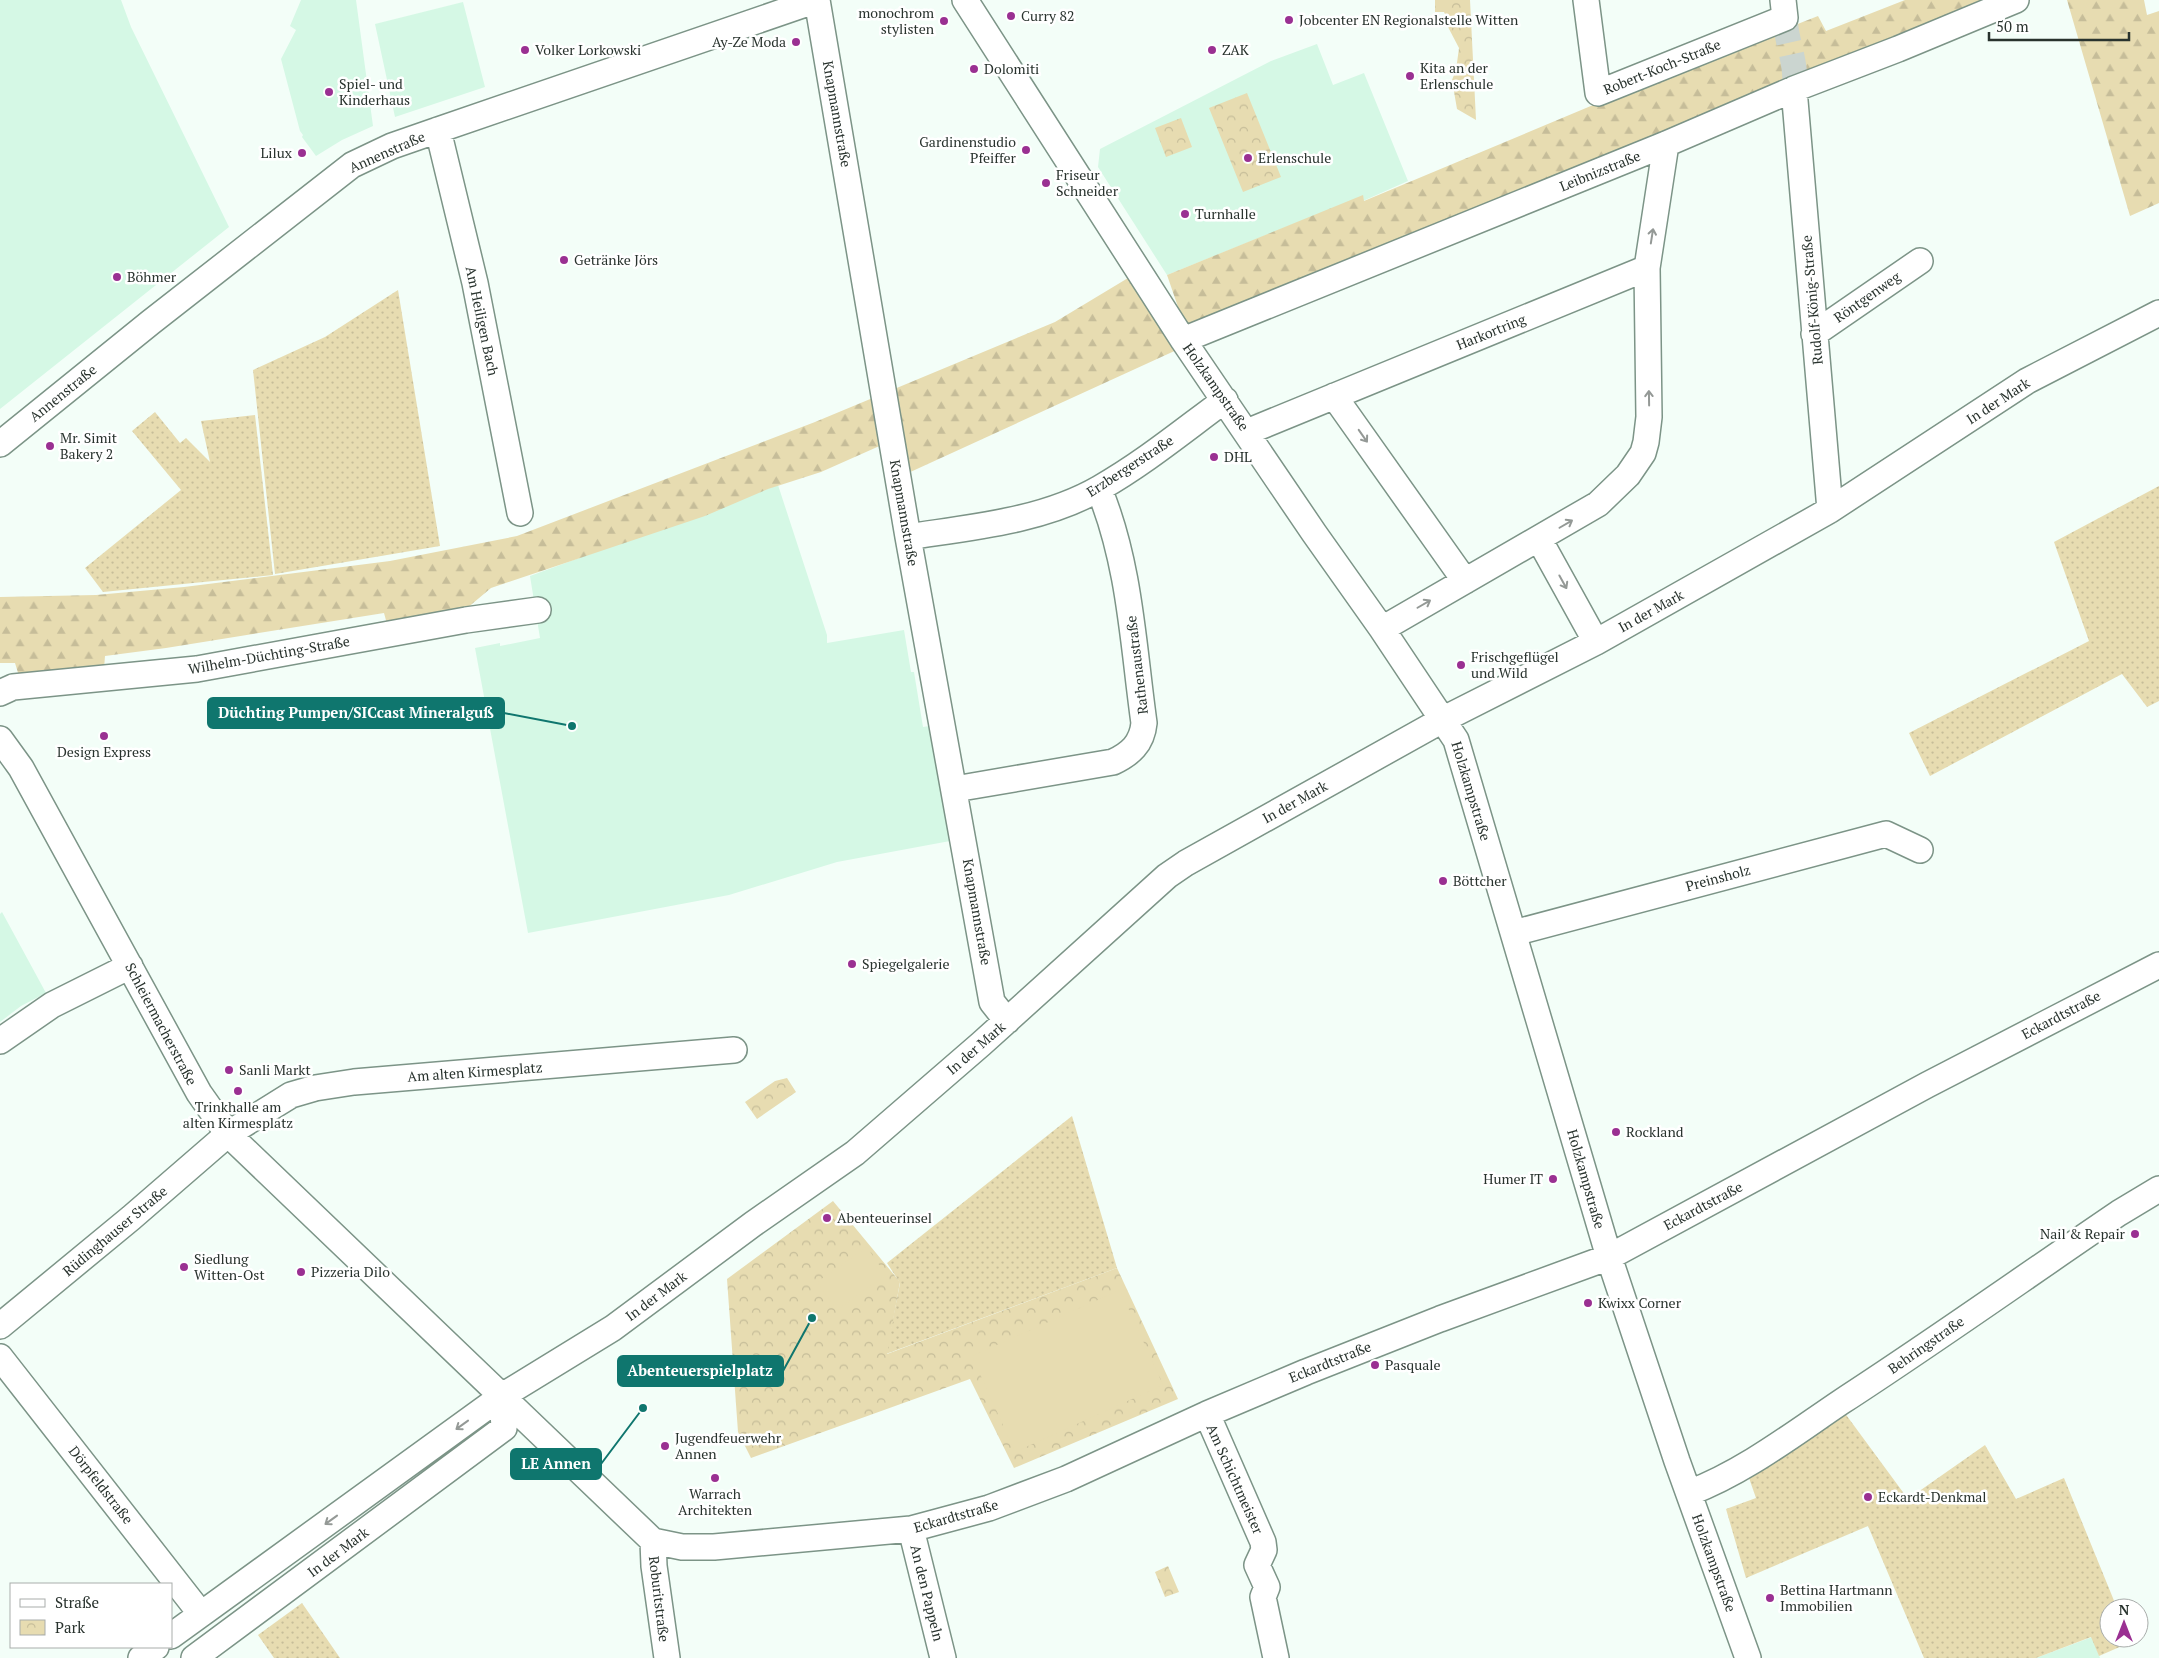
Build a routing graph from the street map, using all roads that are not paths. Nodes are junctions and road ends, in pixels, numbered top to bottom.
1 (817, 0) edge
2 (965, 0) edge
3 (1586, 0) edge
4 (2016, 0) edge
5 (1784, 9) edge
6 (1794, 89) junction
7 (438, 130) junction
8 (1666, 144) junction
9 (1920, 261) dead end
10 (1647, 268) junction
11 (2159, 313) edge
12 (1814, 334) junction
13 (1183, 340) junction
14 (1334, 396) junction
15 (1225, 400) junction
16 (1248, 432) junction
17 (0, 444) edge
18 (1099, 489) junction
19 (1830, 510) junction
20 (520, 514) dead end
21 (908, 537) junction
22 (1538, 539) junction
23 (1464, 581) junction
24 (538, 610) dead end
25 (1382, 629) junction
26 (1596, 642) junction
27 (0, 693) edge
28 (1444, 719) junction
29 (0, 739) edge
30 (955, 789) junction
31 (1920, 850) dead end
32 (1514, 934) junction
33 (2159, 965) edge
34 (130, 966) junction
35 (1007, 1021) junction
36 (0, 1041) edge
37 (734, 1050) dead end
38 (228, 1134) junction
39 (2159, 1189) edge
40 (1609, 1257) junction
41 (0, 1326) edge
42 (0, 1356) edge
43 (502, 1396) junction
44 (1206, 1414) junction
45 (1689, 1493) junction
46 (911, 1529) junction
47 (653, 1541) junction
48 (201, 1614) junction
49 (172, 1635) edge
50 (155, 1648) edge
51 (141, 1658) edge
52 (194, 1658) edge
53 (667, 1658) edge
54 (943, 1658) edge
55 (1276, 1658) edge
56 (1748, 1658) edge

1 - 7 street, Annenstraße
1 - 21 street, Knapmannstraße
2 - 13 street, Holzkampstraße
3 - 5 street, Robert-Koch-Straße
4 - 6 street, Leibnizstraße
6 - 8 street, Leibnizstraße
6 - 12 street, Rudolf-König-Straße
7 - 17 street, Annenstraße
7 - 20 street, Am Heiligen Bach
10 -> 8 street
8 - 13 street, Leibnizstraße
9 - 12 street, Röntgenweg
10 - 14 street, Harkortring
22 -> 10 street
11 - 19 street, In der Mark
12 - 19 street, Rudolf-König-Straße
13 - 15 street, Holzkampstraße
14 - 16 street, Harkortring
14 -> 23 street
15 - 16 street, Holzkampstraße
15 - 18 street, Erzbergerstraße
16 - 25 street, Holzkampstraße
18 - 21 street, Erzbergerstraße
18 - 30 street, Rathenaustraße
19 - 26 street, In der Mark
21 - 30 street, Knapmannstraße
22 - 23 street
22 -> 26 street
25 -> 23 street
24 - 27 street, Wilhelm-Düchting-Straße
25 - 28 street, Holzkampstraße
26 - 28 street, In der Mark
28 - 32 street, Holzkampstraße
28 - 35 street, In der Mark
29 - 34 street, Schleiermacherstraße
30 - 35 street, Knapmannstraße
31 - 32 street, Preinsholz
32 - 40 street, Holzkampstraße
33 - 40 street, Eckardtstraße
34 - 36 street
34 - 38 street, Schleiermacherstraße
35 - 43 street, In der Mark
37 - 38 street, Am alten Kirmesplatz
38 - 41 street, Rüdinghauser Straße
38 - 43 street, Schleiermacherstraße
39 - 45 street, Behringstraße
40 - 44 street, Eckardtstraße
40 - 45 street, Holzkampstraße
42 - 48 street, Dörpfeldstraße
43 - 47 street
43 -> 48 street, In der Mark
43 - 52 street, In der Mark
44 - 46 street, Eckardtstraße
44 - 55 street, Am Schichtmeister
45 - 56 street, Holzkampstraße
46 - 47 street, Eckardtstraße
46 - 54 street, An den Pappeln
47 - 53 street, Roburitstraße
48 - 49 street, In der Mark
50 - 51 street

